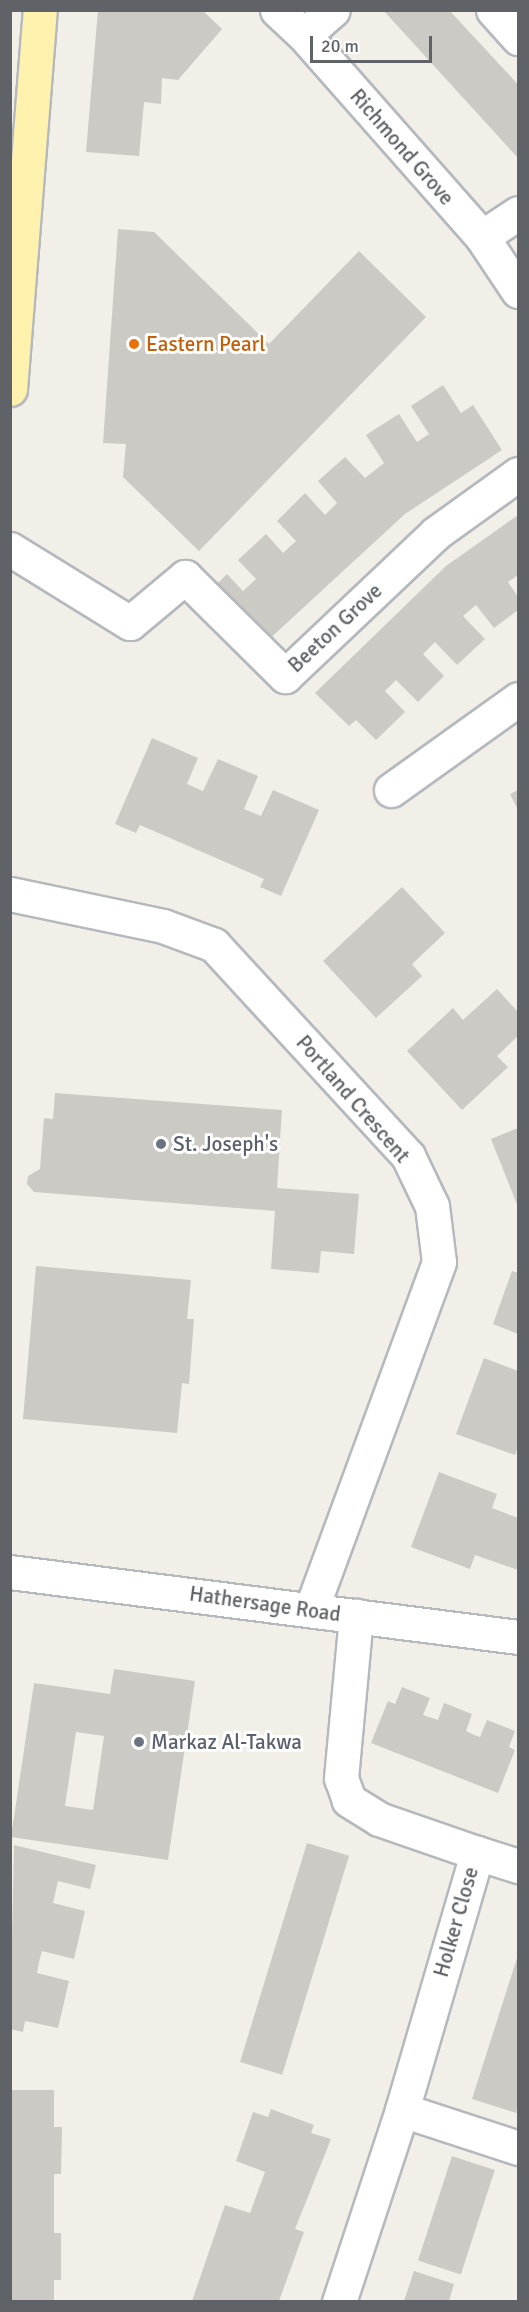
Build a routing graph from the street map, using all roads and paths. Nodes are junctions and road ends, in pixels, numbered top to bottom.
1 (40, 10) edge
2 (277, 10) edge
3 (333, 10) edge
4 (493, 10) edge
5 (304, 35) junction
6 (518, 38) edge
7 (519, 213) edge
8 (482, 237) junction
9 (519, 291) edge
10 (10, 388) edge
11 (519, 474) edge
12 (10, 549) edge
13 (519, 699) edge
14 (391, 790) dead end
15 (10, 894) edge
16 (10, 1572) edge
17 (311, 1610) junction
18 (356, 1616) junction
19 (519, 1637) edge
20 (477, 1853) junction
21 (519, 1866) edge
22 (402, 2110) junction
23 (519, 2148) edge
24 (339, 2301) edge

1 - 10 main road
2 - 5 street, Richmond Grove
3 - 5 street
4 - 6 street
5 - 8 street, Richmond Grove
7 - 8 street
8 - 9 street, Richmond Grove
11 - 12 street, Beeton Grove
13 - 14 street
15 - 17 street, Portland Crescent
16 - 17 street, Hathersage Road
17 - 18 street, Hathersage Road
18 - 19 street, Hathersage Road
18 - 20 street, Holker Close
20 - 21 street
20 - 22 street, Holker Close
22 - 23 street
22 - 24 street, Holker Close

